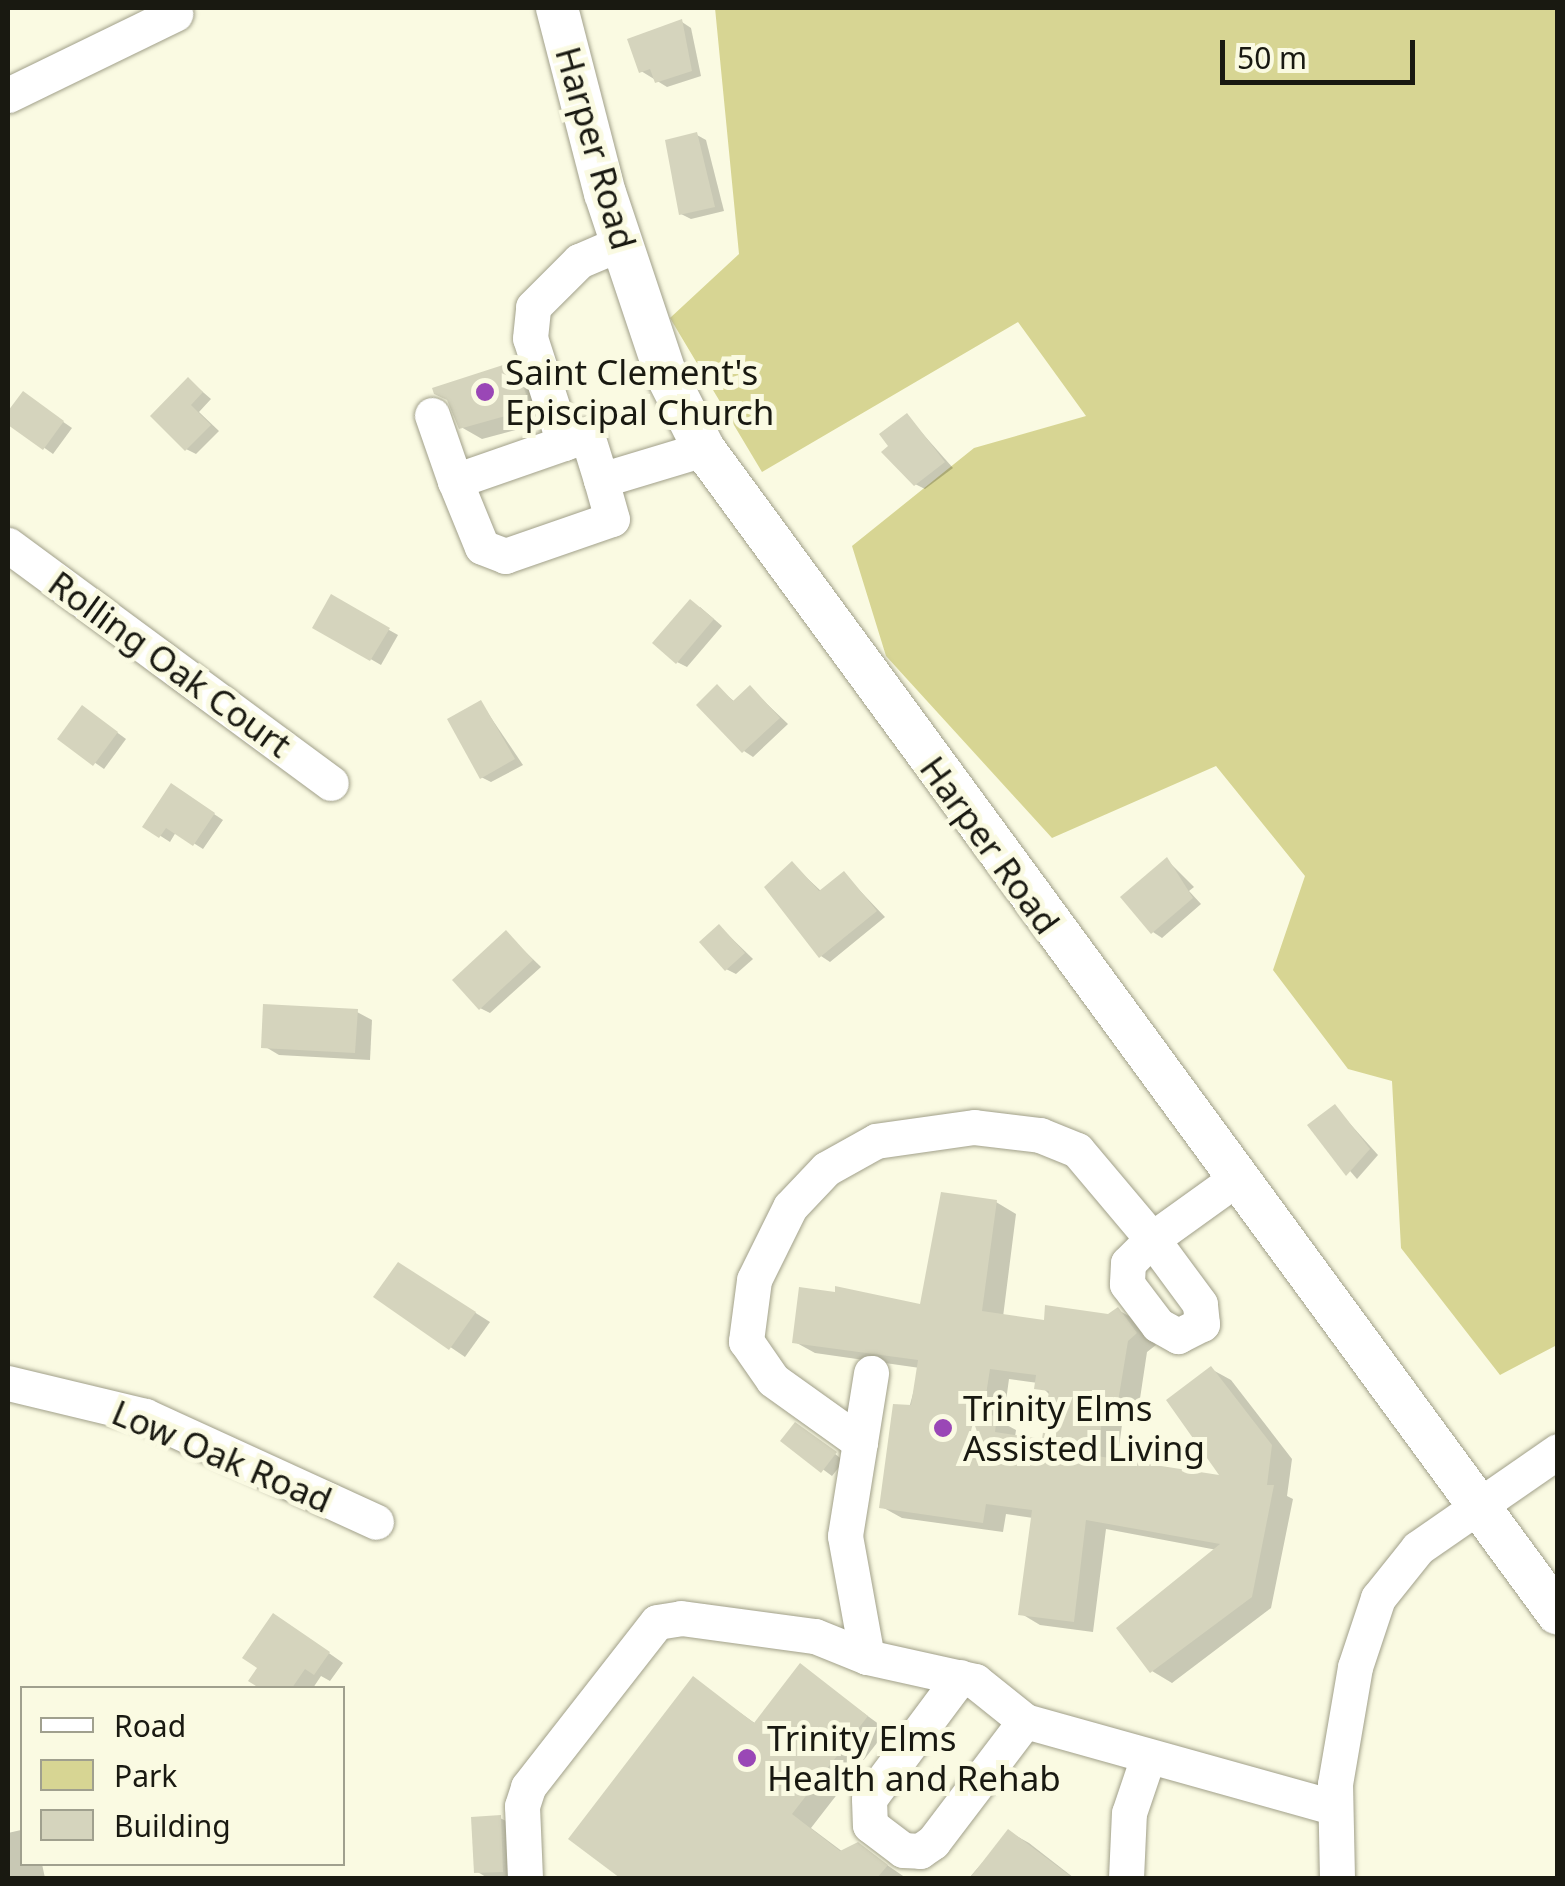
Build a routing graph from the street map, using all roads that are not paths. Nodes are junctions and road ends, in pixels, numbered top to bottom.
1 (557, 8) edge
2 (175, 14) dead end
3 (8, 95) edge
4 (621, 243) junction
5 (432, 415) dead end
6 (564, 443) junction
7 (704, 449) junction
8 (455, 480) junction
9 (601, 480) junction
10 (8, 545) edge
11 (331, 783) dead end
12 (1237, 1178) junction
13 (871, 1372) dead end
14 (8, 1383) edge
15 (860, 1442) junction
16 (1558, 1451) edge
17 (1476, 1508) junction
18 (376, 1522) dead end
19 (1557, 1613) edge
20 (867, 1656) junction
21 (960, 1677) junction
22 (1025, 1721) junction
23 (1148, 1756) junction
24 (1334, 1807) junction
25 (526, 1878) edge
26 (1126, 1878) edge
27 (1337, 1878) edge

1 - 4 main road, Harper Road
2 - 3 street
4 - 6 street
4 - 7 main road, Harper Road
5 - 8 street
6 - 8 street
6 - 9 street
7 - 9 street
7 - 12 main road, Harper Road
8 - 9 street
10 - 11 street, Rolling Oak Court
12 - 15 street
12 - 17 main road, Harper Road
13 - 15 street
14 - 18 street, Low Oak Road
15 - 20 street
16 - 17 street
17 - 19 main road, Harper Road
17 - 24 street
20 - 21 street
20 - 25 street
21 - 22 street
21 - 22 street
22 - 23 street
23 - 24 street
23 - 26 street
24 - 27 street

